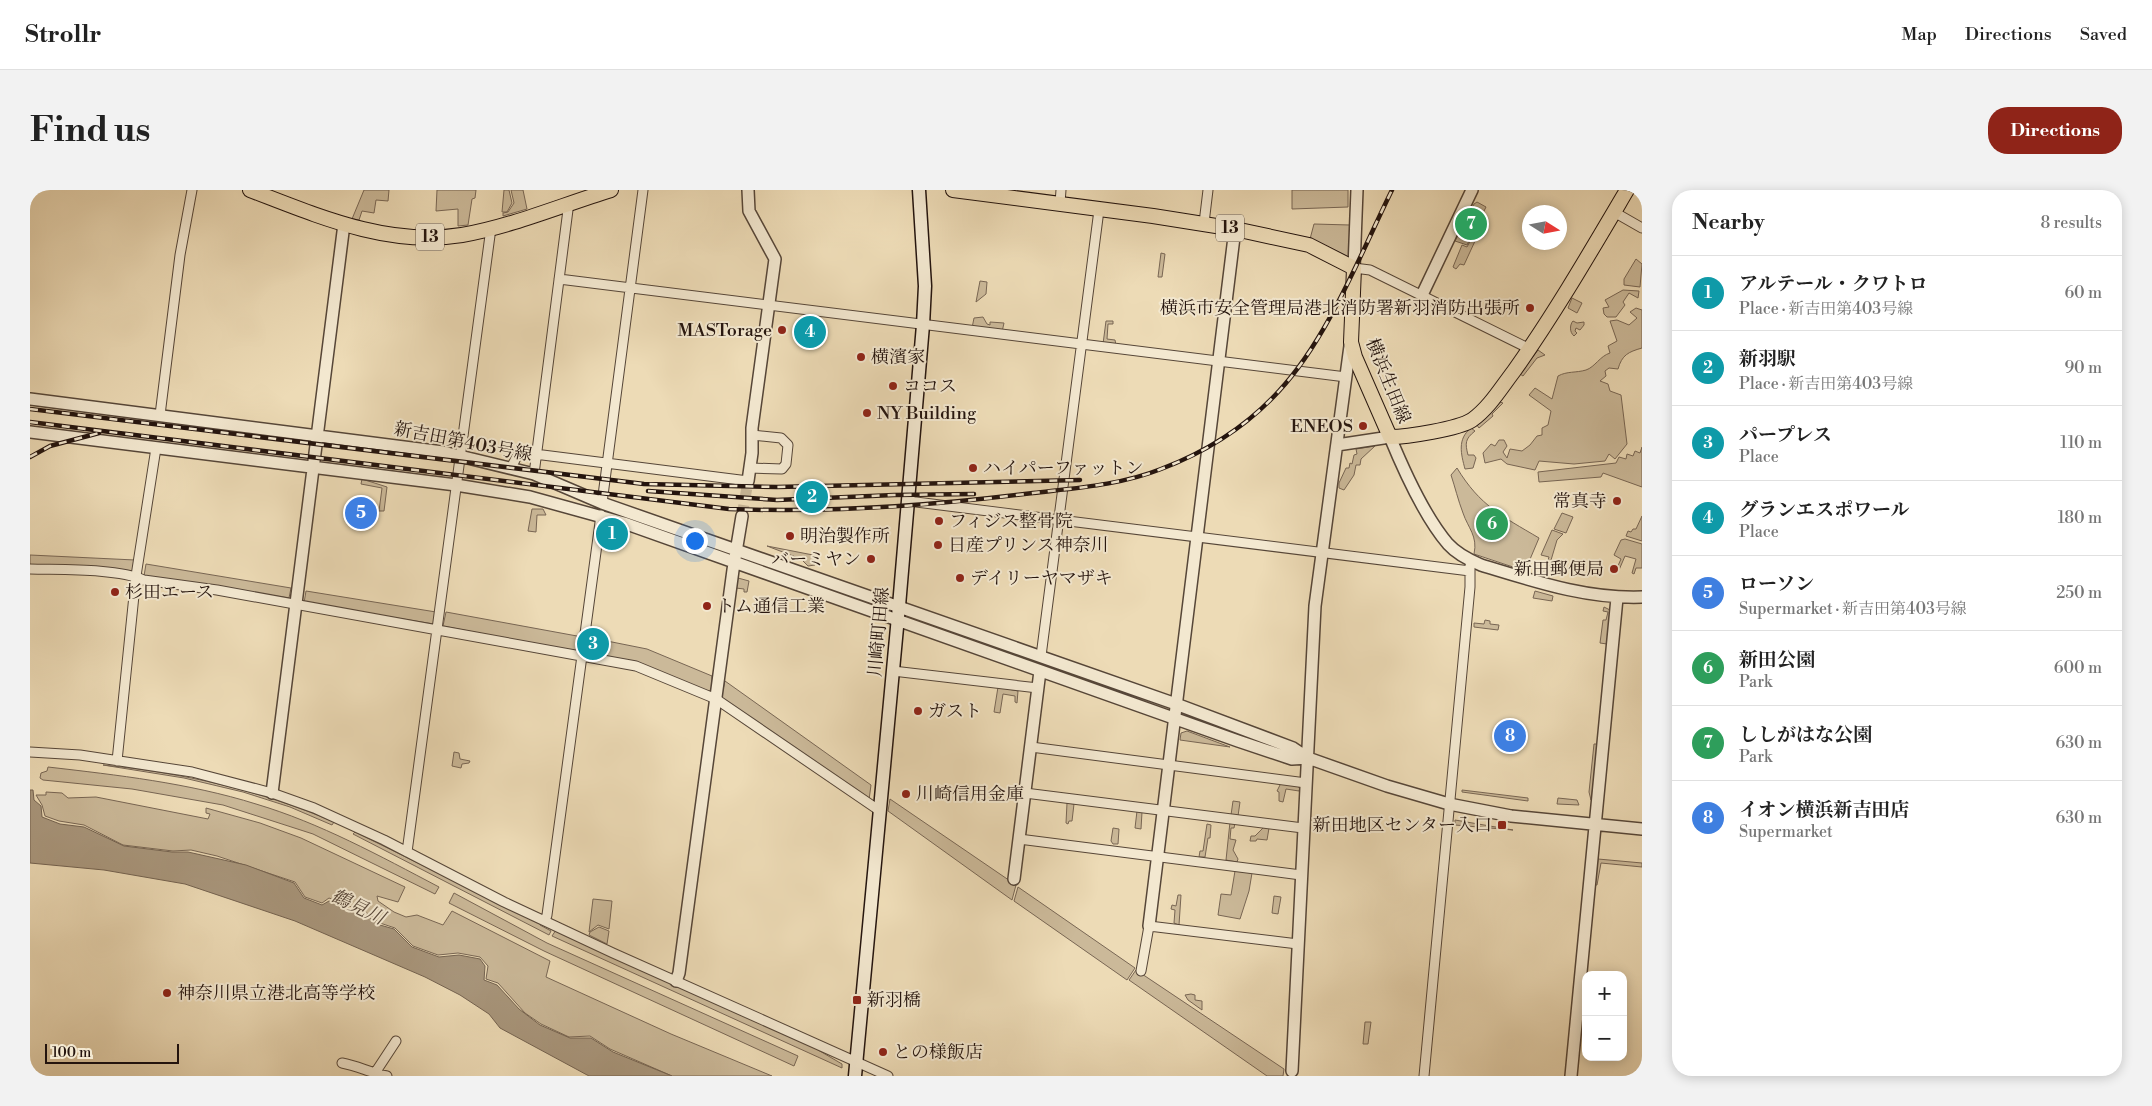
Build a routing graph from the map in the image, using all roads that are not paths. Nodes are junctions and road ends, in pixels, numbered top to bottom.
1 (192, 190) edge
2 (250, 190) edge
3 (611, 190) edge
4 (643, 190) edge
5 (748, 190) edge
6 (919, 190) edge
7 (953, 190) edge
8 (1208, 190) edge
9 (1357, 190) edge
10 (1472, 190) edge
11 (1627, 190) edge
12 (1060, 197) edge
13 (569, 202) junction
14 (1099, 210) junction
15 (1614, 212) junction
16 (1204, 223) junction
17 (344, 224) junction
18 (491, 228) junction
19 (1642, 228) edge
20 (1235, 229) junction
21 (1354, 268) junction
22 (559, 279) junction
23 (631, 288) junction
24 (1422, 295) junction
25 (768, 305) junction
26 (923, 325) junction
27 (1351, 342) junction
28 (1082, 345) junction
29 (1530, 348) junction
30 (1219, 362) junction
31 (1346, 377) junction
32 (30, 399) edge
33 (160, 415) junction
34 (30, 432) edge
35 (752, 435) junction
36 (318, 436) junction
37 (1390, 437) junction
38 (1337, 445) junction
39 (156, 448) junction
40 (537, 454) junction
41 (460, 456) junction
42 (607, 463) junction
43 (314, 467) junction
44 (511, 468) junction
45 (750, 468) junction
46 (534, 474) junction
47 (748, 481) joint
48 (456, 485) junction
49 (908, 501) junction
50 (602, 502) junction
51 (600, 515) junction
52 (742, 516) tunnel mouth
53 (1059, 521) junction
54 (1196, 537) junction
55 (736, 549) junction
56 (1321, 554) junction
57 (734, 564) junction
58 (1470, 566) junction
59 (30, 569) edge
60 (136, 576) junction
61 (1642, 597) edge
62 (1617, 598) junction
63 (297, 604) junction
64 (899, 606) junction
65 (898, 621) junction
66 (437, 630) junction
67 (582, 656) junction
68 (1041, 656) junction
69 (893, 671) junction
70 (1040, 671) junction
71 (1038, 688) junction
72 (716, 699) junction
73 (1176, 704) junction
74 (1174, 718) junction
75 (1030, 746) junction
76 (30, 752) edge
77 (1308, 758) junction
78 (117, 761) junction
79 (1169, 765) junction
80 (1306, 783) junction
81 (272, 793) junction
82 (1025, 793) junction
83 (1449, 804) junction
84 (1163, 810) junction
85 (880, 811) junction
86 (1596, 825) junction
87 (1303, 828) junction
88 (1642, 829) edge
89 (1019, 839) junction
90 (407, 852) junction
91 (1158, 857) junction
92 (1301, 874) junction
93 (1014, 879) dead end
94 (545, 921) junction
95 (1149, 926) junction
96 (1298, 944) junction
97 (1141, 971) dead end
98 (676, 982) junction
99 (396, 1041) dead end
100 (856, 1060) junction
101 (342, 1063) dead end
102 (1292, 1074) edge
103 (374, 1075) edge
104 (387, 1076) edge
105 (855, 1076) edge
106 (888, 1076) edge
107 (1424, 1076) edge
108 (1571, 1076) edge

1 - 33 street
2 - 17 main road, 13
3 - 13 main road, 13
4 - 23 street
5 - 25 street
6 - 26 main road, 川崎町田線
7 - 12 main road, 13
8 - 16 street
9 - 21 street
10 - 24 street
11 - 15 main road, 横浜生田線
12 - 14 main road, 13
13 - 18 main road, 13
13 - 22 street
14 - 16 main road, 13
14 - 28 street
15 - 19 street
15 - 29 main road, 横浜生田線
16 - 20 main road, 13
17 - 18 main road, 13
17 - 36 street
18 - 41 street
20 - 21 main road, 13
20 - 30 street
21 - 24 street
21 - 27 main road, 横浜生田線
22 - 23 street
22 - 40 street
23 - 25 street
23 - 42 street
24 - 29 street
25 - 26 street
25 - 35 street
26 - 28 street
26 - 49 main road, 川崎町田線
27 - 31 street
27 - 37 main road, 横浜生田線
28 - 30 street
28 - 53 street
29 - 37 main road, 横浜生田線
30 - 31 street
30 - 54 street
31 - 38 street
32 - 33 street, 新吉田第403号線
33 - 36 street, 新吉田第403号線
34 - 39 street
35 - 45 street
35 - 45 street
36 - 41 street, 新吉田第403号線
36 - 43 street
37 - 38 street
37 - 58 street
38 - 56 street
39 - 43 street
39 - 60 street
40 - 42 street
40 - 44 street
40 - 46 street
41 - 44 street, 新吉田第403号線
41 - 48 street
42 - 47 street
42 - 50 street
43 - 48 street
43 - 63 street
44 - 46 street, 新吉田第403号線
45 - 47 street
46 - 50 street, 新吉田第403号線
48 - 51 street
48 - 66 street
49 - 53 street
49 - 64 main road, 川崎町田線
50 - 55 street, 新吉田第403号線
51 - 57 street
51 - 67 street
52 - 55 street
53 - 54 street
53 - 68 street
54 - 56 street
54 - 73 street
55 - 57 street
55 - 64 street, 新吉田第403号線
56 - 58 street
56 - 77 street
57 - 65 street
57 - 72 street
58 - 62 street
58 - 83 street
59 - 60 street
60 - 63 street
60 - 78 street
61 - 62 street
62 - 86 street
63 - 66 street
63 - 81 street
64 - 65 main road, 川崎町田線
64 - 68 street, 新吉田第403号線
65 - 69 main road, 川崎町田線
65 - 70 street
66 - 67 street
66 - 90 street
67 - 72 street
67 - 94 street
68 - 73 street, 新吉田第403号線
69 - 71 street
69 - 85 main road, 川崎町田線
70 - 71 street
70 - 74 street
71 - 75 street
72 - 85 street
72 - 98 street
73 - 74 street
73 - 77 street, 新吉田第403号線
74 - 77 street
74 - 79 street
75 - 79 street
75 - 82 street
76 - 78 street
77 - 80 street
77 - 83 street
78 - 81 street
79 - 80 street
79 - 84 street
80 - 87 street
81 - 90 street
82 - 84 street
82 - 89 street
83 - 86 street
83 - 107 street
84 - 87 street
84 - 91 street
85 - 100 main road, 川崎町田線
86 - 88 street
86 - 108 street
87 - 92 street
89 - 91 street
89 - 93 street
90 - 94 street
91 - 92 street
91 - 95 street
92 - 96 street
94 - 98 street
95 - 96 street
95 - 97 street
96 - 102 street
98 - 100 street
99 - 103 street
100 - 105 main road, 川崎町田線
100 - 106 street
101 - 103 street
103 - 104 street

